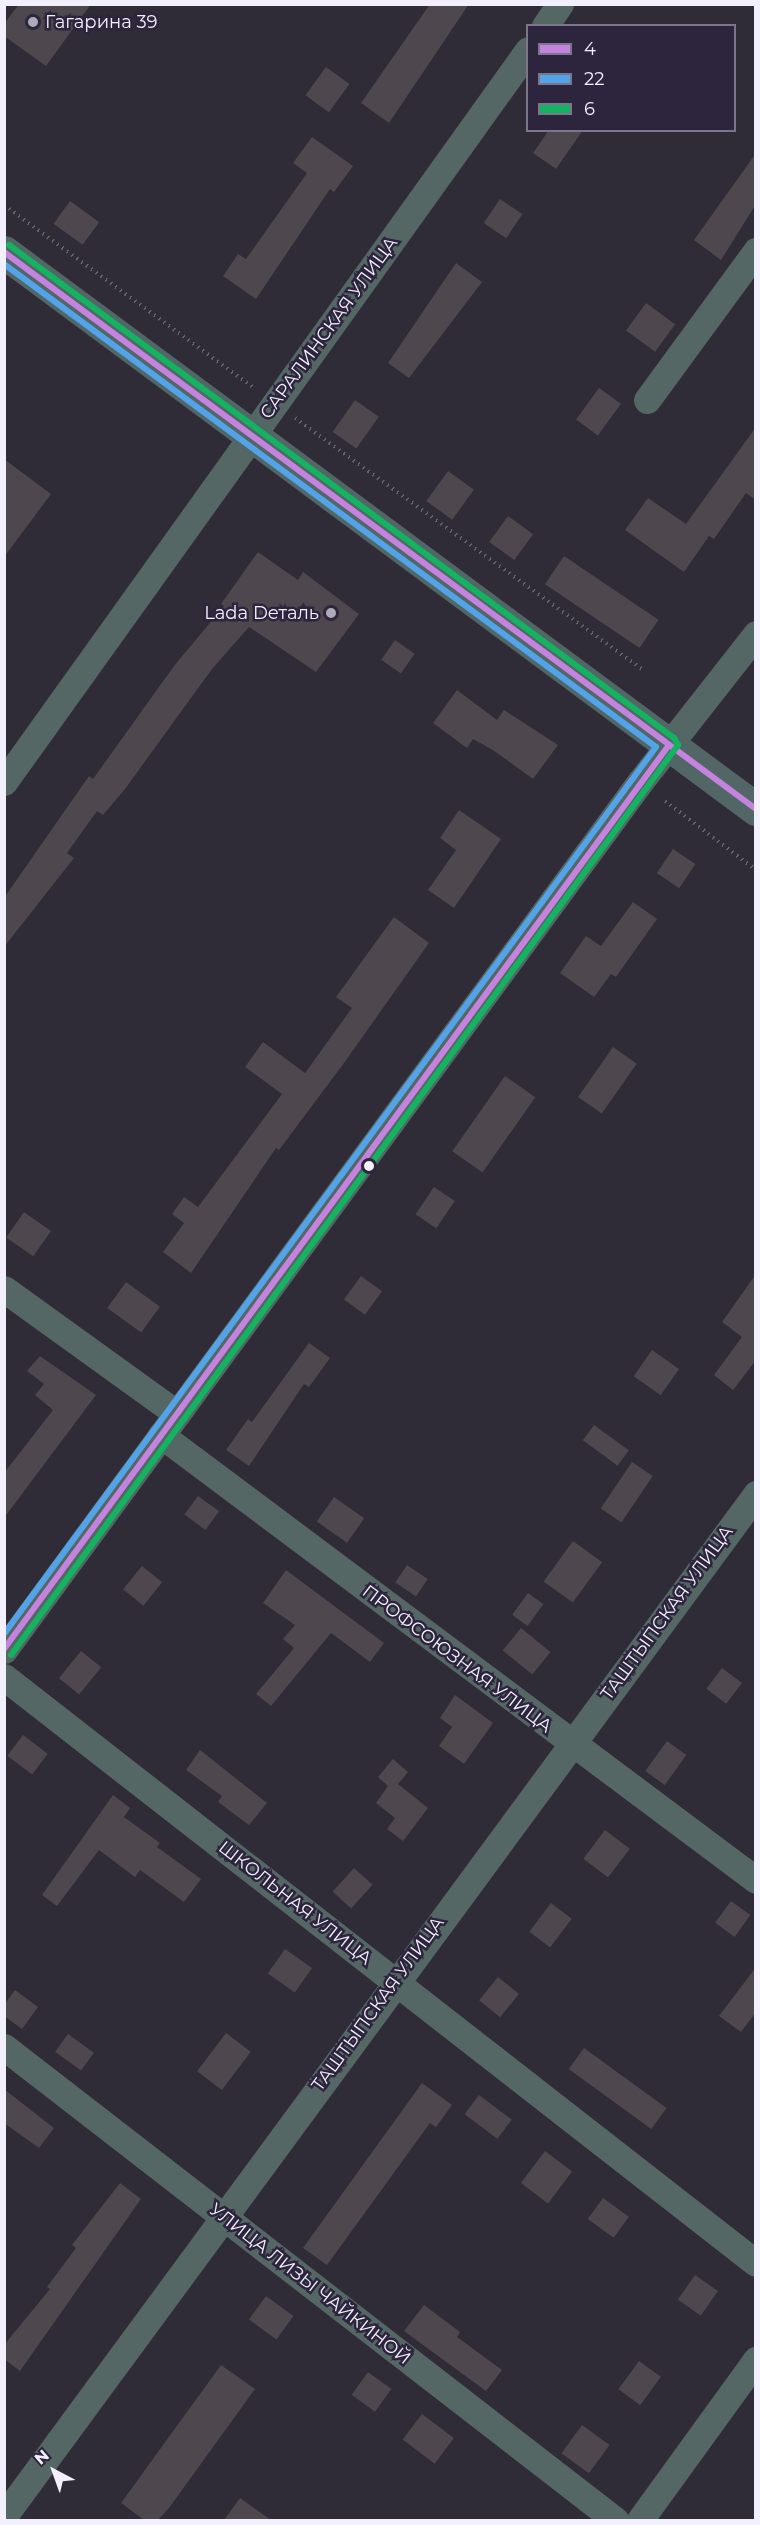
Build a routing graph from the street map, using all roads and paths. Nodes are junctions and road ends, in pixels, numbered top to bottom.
1 (561, 4) edge
2 (546, 24) edge
3 (526, 54) edge
4 (4, 205) edge
5 (756, 250) edge
6 (4, 252) edge
7 (647, 400) dead end
8 (275, 403) junction
9 (252, 435) junction
10 (756, 633) edge
11 (642, 669) dead end
12 (669, 745) junction
13 (4, 782) edge
14 (665, 801) dead end
15 (756, 809) edge
16 (756, 870) edge
17 (4, 1289) edge
18 (176, 1413) junction
19 (161, 1435) junction
20 (756, 1494) edge
21 (4, 1650) edge
22 (4, 1677) edge
23 (571, 1744) junction
24 (756, 1880) edge
25 (394, 1981) junction
26 (4, 2047) edge
27 (222, 2216) junction
28 (756, 2263) edge
29 (756, 2360) edge
30 (4, 2516) edge
31 (615, 2520) edge
32 (640, 2520) edge

1 - 2 street
3 - 8 street, САРАЛИНСКАЯ УЛИЦА
4 - 8 path
5 - 7 street
6 - 9 main road
8 - 9 street, САРАЛИНСКАЯ УЛИЦА
8 - 11 path
9 - 12 main road
9 - 13 street, САРАЛИНСКАЯ УЛИЦА
10 - 12 street
12 - 15 main road
12 - 18 street
14 - 16 path
17 - 18 street
18 - 19 street
19 - 21 street
19 - 23 street, ПРОФСОЮЗНАЯ УЛИЦА
20 - 23 street, ТАШТЫПСКАЯ УЛИЦА
22 - 25 street, ШКОЛЬНАЯ УЛИЦА
23 - 24 street, ПРОФСОЮЗНАЯ УЛИЦА
23 - 25 street, ТАШТЫПСКАЯ УЛИЦА
25 - 27 street, ТАШТЫПСКАЯ УЛИЦА
25 - 28 street, ШКОЛЬНАЯ УЛИЦА
26 - 27 street, УЛИЦА ЛИЗЫ ЧАЙКИНОЙ
27 - 30 street, ТАШТЫПСКАЯ УЛИЦА
27 - 31 street, УЛИЦА ЛИЗЫ ЧАЙКИНОЙ
29 - 32 street

